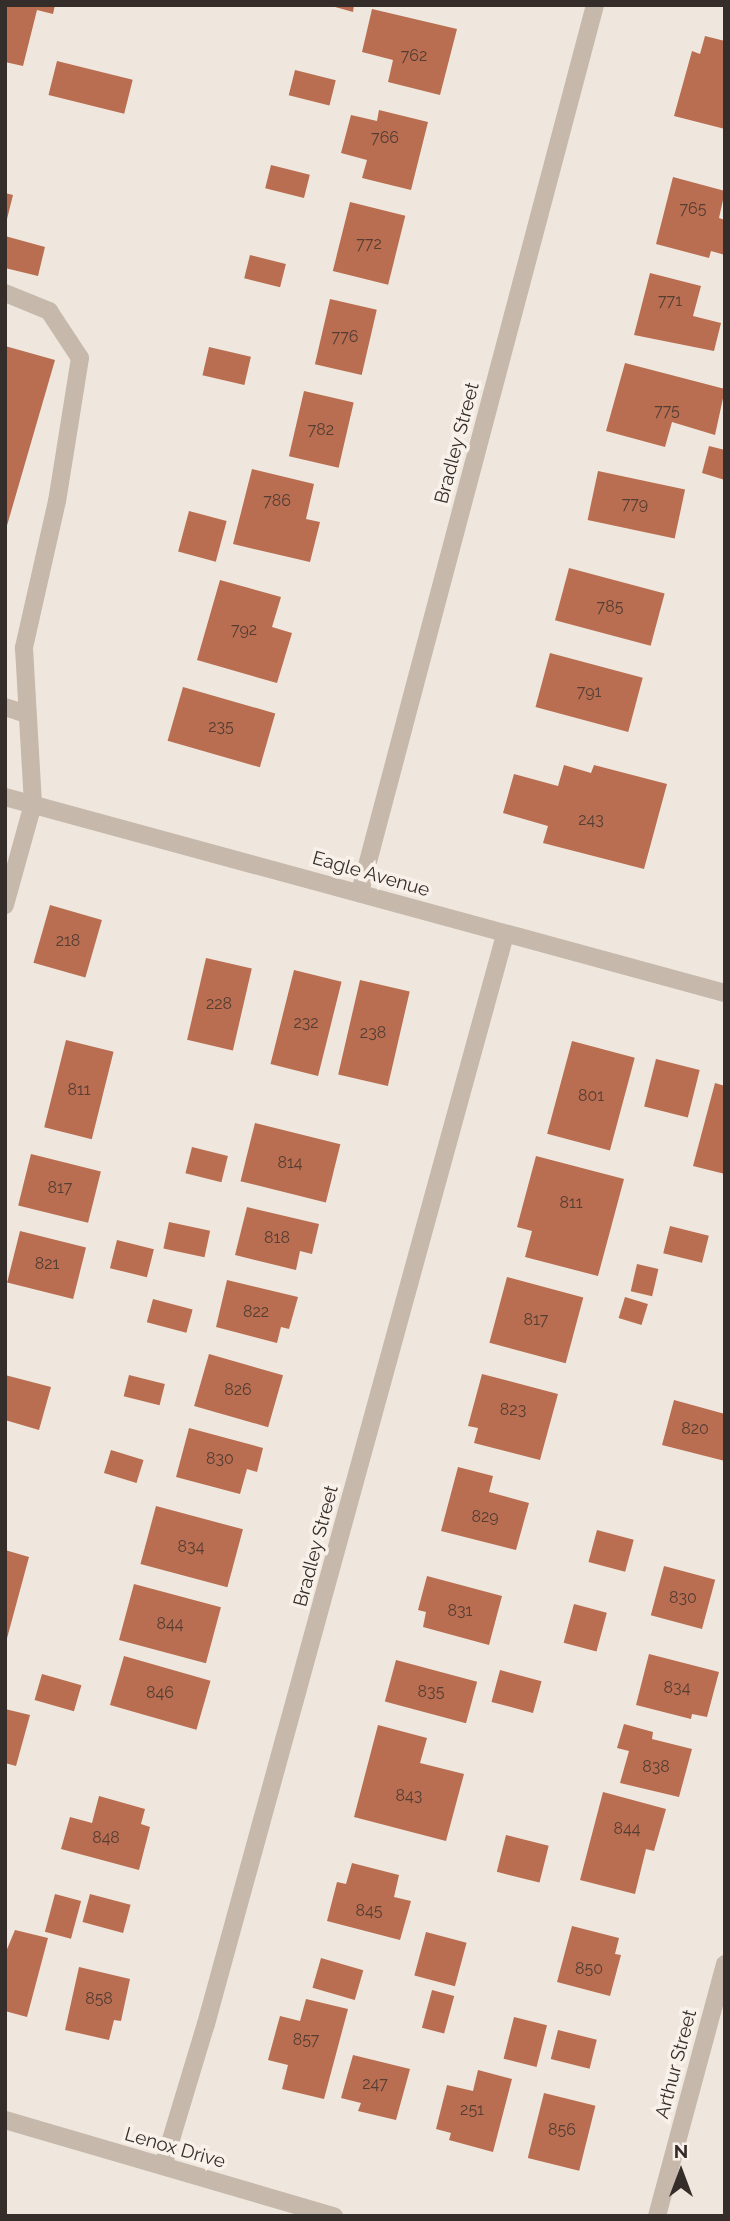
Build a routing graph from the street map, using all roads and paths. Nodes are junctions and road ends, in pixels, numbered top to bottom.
1 (595, 5) edge
2 (5, 293) edge
3 (5, 707) edge
4 (27, 714) junction
5 (5, 797) edge
6 (33, 804) junction
7 (359, 892) junction
8 (5, 905) edge
9 (505, 935) junction
10 (725, 993) edge
11 (725, 1964) edge
12 (5, 2120) edge
13 (163, 2166) junction
14 (334, 2216) edge
15 (657, 2216) edge

1 - 7 street, Bradley Street
2 - 4 street
3 - 4 street
4 - 6 street
5 - 6 street, Eagle Avenue
6 - 7 street, Eagle Avenue
6 - 8 street
7 - 9 street, Eagle Avenue
9 - 10 street, Eagle Avenue
9 - 13 street, Bradley Street
11 - 15 street, Arthur Street
12 - 13 street, Lenox Drive
13 - 14 street, Lenox Drive

